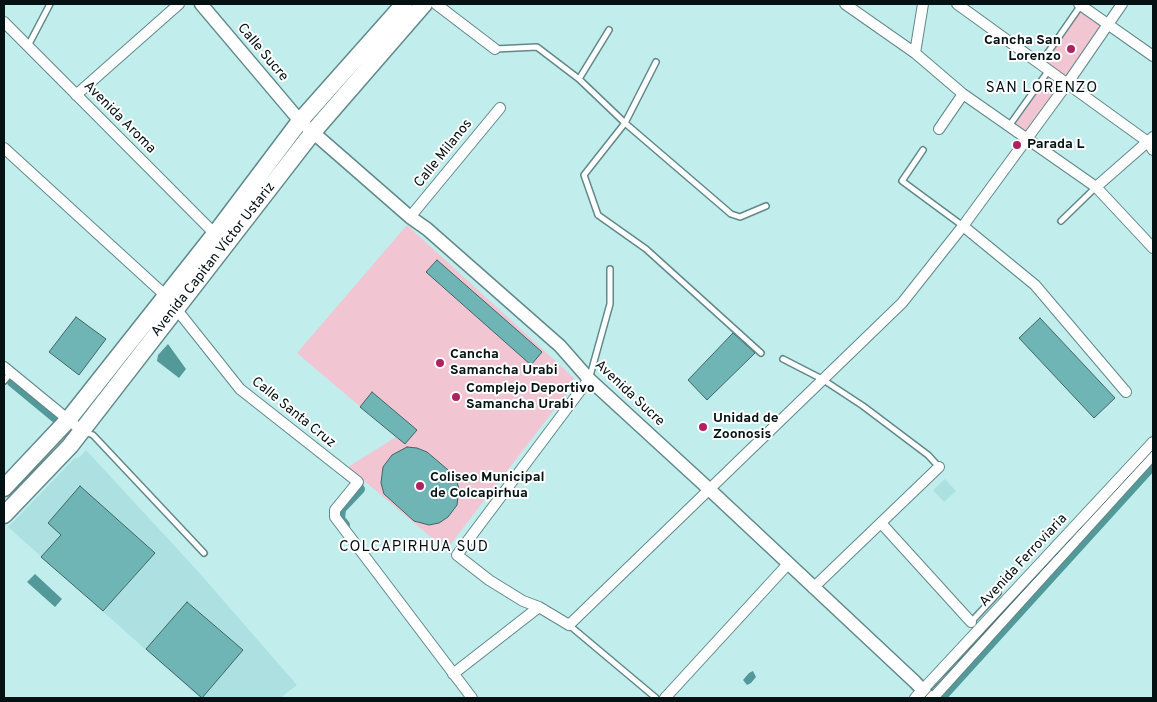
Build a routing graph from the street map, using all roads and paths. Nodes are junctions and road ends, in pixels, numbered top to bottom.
1 (50, 4) edge
2 (179, 4) edge
3 (201, 4) edge
4 (404, 4) edge
5 (424, 4) edge
6 (436, 4) edge
7 (845, 4) edge
8 (923, 4) edge
9 (957, 4) edge
10 (1080, 4) edge
11 (1122, 4) edge
12 (4, 22) edge
13 (1108, 24) junction
14 (609, 30) dead end
15 (28, 46) junction
16 (495, 49) joint
17 (915, 53) junction
18 (1153, 56) edge
19 (656, 62) dead end
20 (1044, 67) junction
21 (579, 79) junction
22 (1067, 84) junction
23 (964, 94) junction
24 (76, 95) junction
25 (500, 108) dead end
26 (300, 121) junction
27 (625, 123) junction
28 (1009, 126) junction
29 (939, 128) dead end
30 (313, 132) junction
31 (1027, 138) junction
32 (1151, 143) edge
33 (4, 148) edge
34 (923, 150) dead end
35 (1096, 187) junction
36 (766, 206) dead end
37 (410, 217) junction
38 (1061, 221) dead end
39 (963, 226) junction
40 (214, 234) junction
41 (1153, 248) edge
42 (610, 270) dead end
43 (172, 302) junction
44 (761, 353) dead end
45 (782, 359) dead end
46 (6, 373) edge
47 (589, 379) junction
48 (822, 379) junction
49 (1126, 392) dead end
50 (68, 420) junction
51 (82, 431) junction
52 (1153, 442) edge
53 (1153, 455) edge
54 (939, 467) joint
55 (4, 488) edge
56 (710, 490) junction
57 (4, 515) edge
58 (881, 523) junction
59 (204, 553) dead end
60 (788, 564) junction
61 (813, 588) junction
62 (998, 593) dead end
63 (539, 607) junction
64 (971, 622) joint
65 (568, 625) junction
66 (453, 674) junction
67 (925, 696) edge
68 (472, 698) edge
69 (656, 698) edge
70 (666, 698) edge

1 - 15 lane
2 - 24 street
3 - 26 street, Calle Sucre
4 - 26 main road, Avenida Capitan Víctor Ustariz
5 - 30 main road, Avenida Capitan Víctor Ustariz
6 - 16 street
7 - 17 street
8 - 17 street
9 - 20 street
10 - 13 street
10 - 20 lane
11 - 13 street
12 - 15 street, Avenida Aroma
13 - 18 street
13 - 22 street
14 - 21 lane
15 - 24 street, Avenida Aroma
16 - 21 lane
17 - 23 street
19 - 27 lane
20 - 22 street
20 - 28 lane
21 - 27 lane
22 - 31 street
22 - 32 street
23 - 28 street
23 - 29 street
24 - 40 street, Avenida Aroma
25 - 37 street, Calle Milanos
26 - 30 street, Avenida Sucre
26 - 40 main road, Avenida Capitan Víctor Ustariz
27 - 36 lane
27 - 44 lane
28 - 31 street
30 - 37 street, Avenida Sucre
30 - 43 main road, Avenida Capitan Víctor Ustariz
31 - 35 street
31 - 39 street
32 - 35 street
33 - 43 street, Calle Santa Cruz
34 - 39 lane
35 - 38 lane
35 - 41 street
37 - 47 street, Avenida Sucre
39 - 48 street
39 - 49 street
40 - 43 main road, Avenida Capitan Víctor Ustariz
42 - 47 lane
43 - 50 main road, Avenida Capitan Víctor Ustariz
43 - 51 main road, Avenida Capitan Víctor Ustariz
43 - 66 street, Calle Santa Cruz
45 - 48 lane
46 - 50 street
47 - 56 street, Avenida Sucre
47 - 63 street
48 - 54 lane
48 - 56 street
50 - 51 street
50 - 55 main road, Avenida Capitan Víctor Ustariz
51 - 57 main road, Avenida Capitan Víctor Ustariz
51 - 59 lane
52 - 67 street, Avenida Ferroviaria
53 - 67 street, Avenida Ferroviaria
54 - 58 street
56 - 60 street, Avenida Sucre
56 - 65 street
58 - 61 street
58 - 64 street
60 - 61 street, Avenida Sucre
60 - 70 street
61 - 67 street, Avenida Sucre
62 - 64 lane
63 - 65 street
63 - 66 street
65 - 69 lane
66 - 68 street, Calle Santa Cruz

